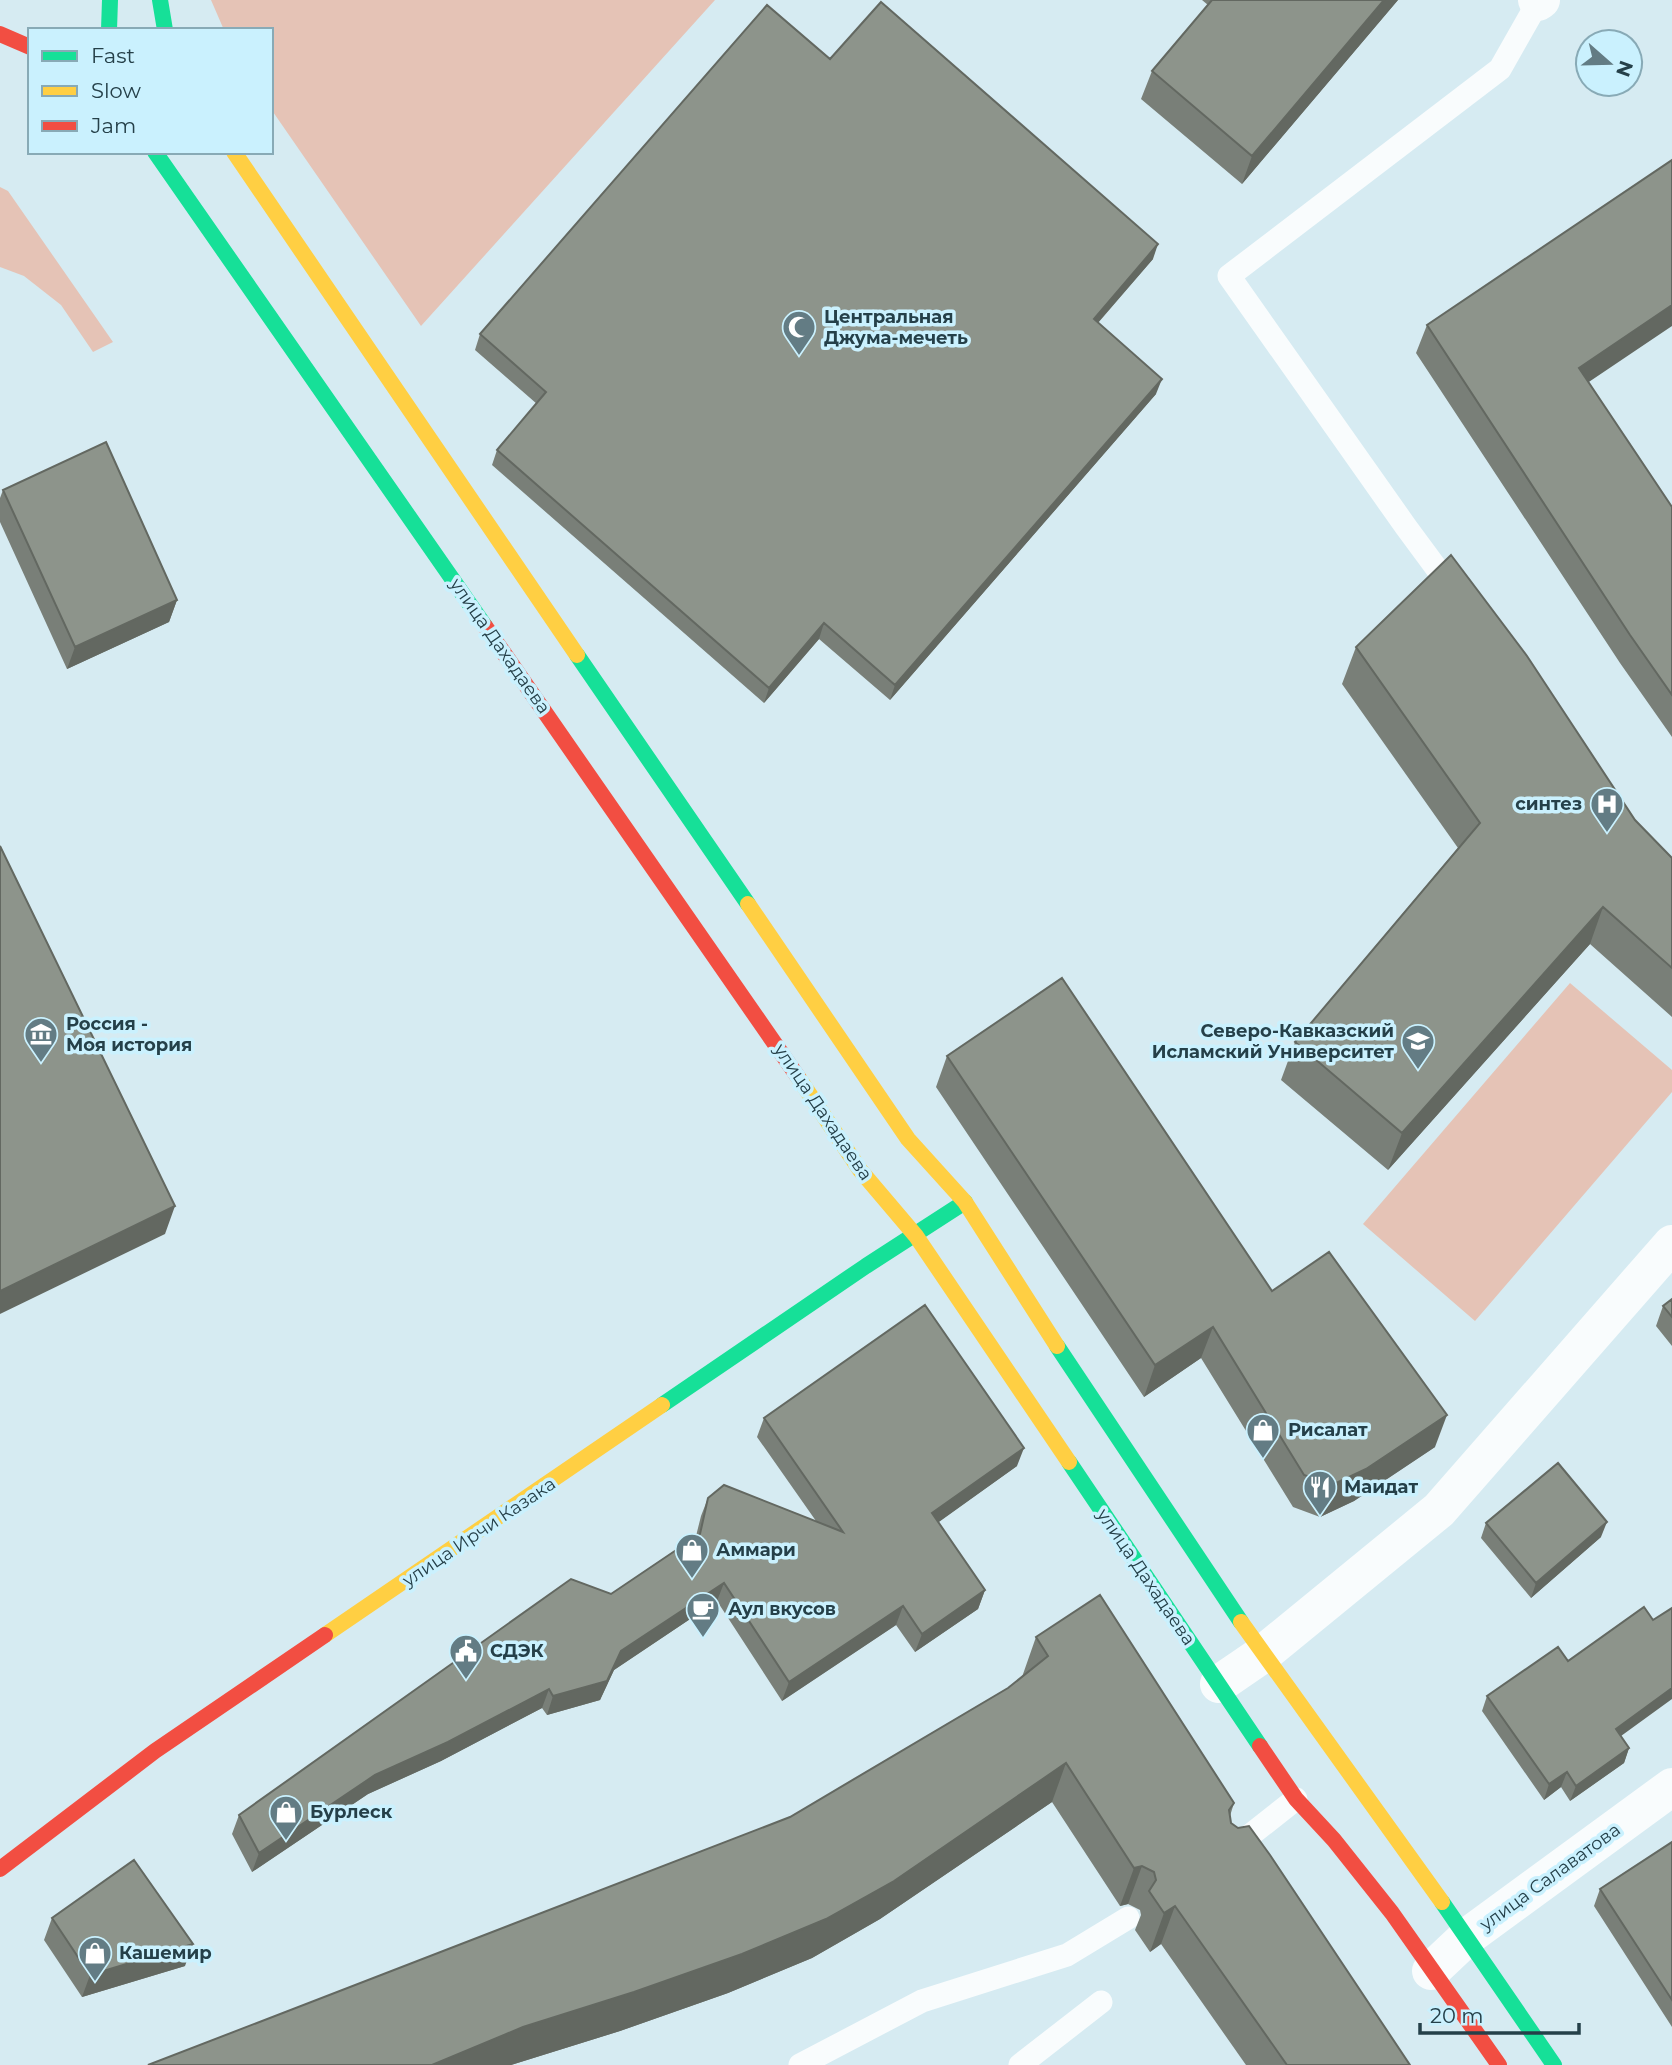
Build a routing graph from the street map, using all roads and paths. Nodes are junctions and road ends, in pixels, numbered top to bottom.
1 (110, 0) edge
2 (160, 0) edge
3 (1539, 1) edge
4 (109, 28) edge
5 (165, 28) edge
6 (0, 34) edge
7 (28, 46) edge
8 (156, 154) edge
9 (235, 154) edge
10 (1465, 606) edge
11 (965, 1202) junction
12 (916, 1236) junction
13 (1672, 1244) edge
14 (1263, 1654) junction
15 (1219, 1684) junction
16 (1672, 1787) edge
17 (1296, 1799) junction
18 (1228, 1853) edge
19 (0, 1869) edge
20 (1128, 1918) edge
21 (1467, 1937) junction
22 (1431, 1971) junction
23 (1101, 2003) dead end
24 (800, 2065) edge
25 (1020, 2065) edge
26 (1499, 2065) edge
27 (1554, 2065) edge

1 - 4 main road
2 - 5 main road
3 - 10 lane
6 - 7 main road
8 - 12 main road, улица Дахадаева
9 - 11 main road
11 - 12 main road, улица Ирчи Казака
11 - 14 main road
12 - 15 main road, улица Дахадаева
12 - 19 main road, улица Ирчи Казака
13 - 14 street
14 - 15 street
14 - 21 main road
15 - 17 main road, улица Дахадаева
16 - 21 street, улица Салаватова
17 - 18 lane
17 - 22 main road, улица Дахадаева
20 - 24 lane
21 - 22 street, улица Салаватова
21 - 27 main road
22 - 26 main road, улица Дахадаева
23 - 25 lane

